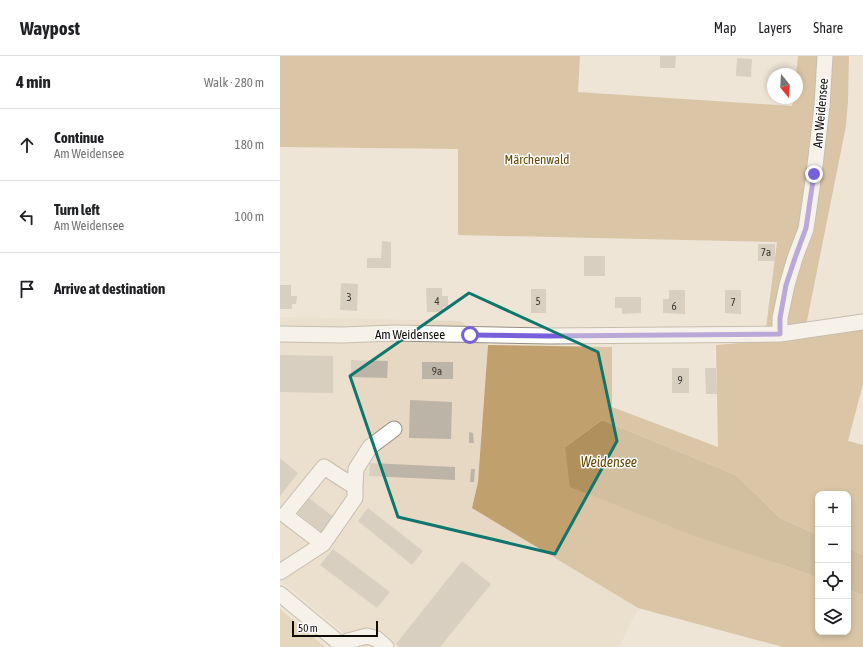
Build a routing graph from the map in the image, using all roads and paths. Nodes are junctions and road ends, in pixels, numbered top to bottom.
1 (825, 56) edge
2 (863, 322) edge
3 (280, 334) edge
4 (780, 334) junction
5 (394, 429) dead end
6 (355, 487) junction
7 (323, 544) junction
8 (280, 572) edge
9 (280, 594) edge
10 (343, 646) edge
11 (386, 647) edge

1 - 4 street, Am Weidensee
2 - 4 street, Am Weidensee
3 - 4 street, Am Weidensee
5 - 6 street
6 - 7 street
6 - 7 street
7 - 8 street
9 - 10 street
10 - 11 street

